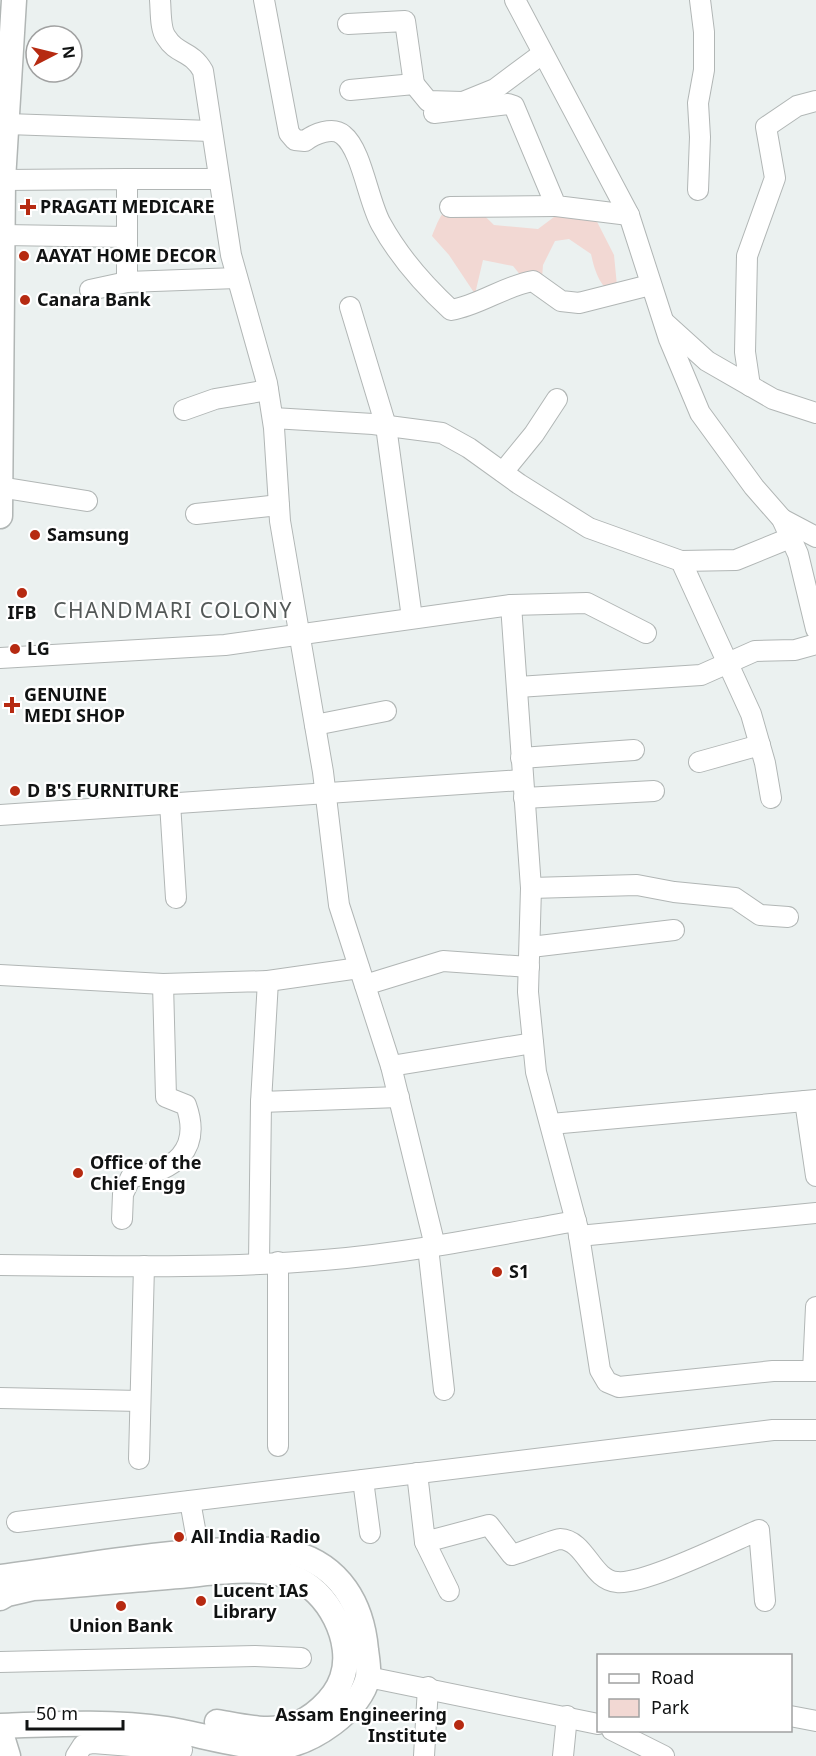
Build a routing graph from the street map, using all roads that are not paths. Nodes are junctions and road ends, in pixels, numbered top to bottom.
1 (1, 0) edge
2 (14, 0) edge
3 (160, 0) edge
4 (264, 0) edge
5 (515, 0) edge
6 (700, 0) edge
7 (348, 24) dead end
8 (0, 27) edge
9 (542, 54) junction
10 (414, 84) junction
11 (350, 90) dead end
12 (816, 101) edge
13 (434, 113) dead end
14 (7, 124) junction
15 (210, 131) junction
16 (127, 179) junction
17 (219, 179) junction
18 (3, 180) junction
19 (698, 190) dead end
20 (556, 206) junction
21 (450, 207) dead end
22 (629, 214) junction
23 (3, 234) junction
24 (127, 237) junction
25 (237, 278) junction
26 (127, 282) junction
27 (650, 285) junction
28 (90, 290) dead end
29 (350, 307) dead end
30 (663, 321) junction
31 (750, 386) junction
32 (268, 390) junction
33 (557, 399) dead end
34 (184, 410) dead end
35 (814, 412) edge
36 (1, 415) edge
37 (273, 418) junction
38 (386, 426) junction
39 (503, 472) junction
40 (0, 487) edge
41 (87, 501) dead end
42 (279, 505) junction
43 (196, 514) dead end
44 (0, 516) edge
45 (782, 519) junction
46 (816, 537) edge
47 (790, 538) junction
48 (681, 561) junction
49 (511, 605) junction
50 (412, 618) junction
51 (816, 629) edge
52 (299, 633) junction
53 (646, 633) dead end
54 (816, 644) edge
55 (0, 658) edge
56 (727, 662) junction
57 (518, 687) junction
58 (386, 711) dead end
59 (315, 725) junction
60 (760, 745) junction
61 (634, 750) dead end
62 (521, 758) junction
63 (699, 762) dead end
64 (523, 789) junction
65 (326, 791) junction
66 (654, 791) dead end
67 (771, 798) dead end
68 (170, 803) junction
69 (0, 815) edge
70 (531, 888) junction
71 (176, 898) dead end
72 (788, 917) dead end
73 (674, 930) dead end
74 (531, 947) junction
75 (529, 967) junction
76 (0, 975) edge
77 (362, 977) junction
78 (268, 981) junction
79 (163, 984) junction
80 (533, 1043) junction
81 (392, 1066) junction
82 (399, 1097) junction
83 (811, 1100) edge
84 (261, 1102) junction
85 (551, 1124) junction
86 (816, 1176) edge
87 (816, 1213) edge
88 (122, 1219) dead end
89 (578, 1229) junction
90 (431, 1247) junction
91 (269, 1263) junction
92 (0, 1265) edge
93 (144, 1266) junction
94 (816, 1307) edge
95 (814, 1371) edge
96 (444, 1390) dead end
97 (0, 1398) edge
98 (140, 1401) junction
99 (816, 1430) edge
100 (278, 1446) dead end
101 (139, 1459) dead end
102 (417, 1473) junction
103 (363, 1480) junction
104 (190, 1501) junction
105 (17, 1522) dead end
106 (370, 1533) dead end
107 (425, 1542) junction
108 (198, 1563) junction
109 (0, 1577) edge
110 (449, 1591) dead end
111 (0, 1598) edge
112 (765, 1601) dead end
113 (301, 1658) dead end
114 (0, 1662) edge
115 (368, 1677) junction
116 (428, 1687) junction
117 (0, 1709) edge
118 (567, 1716) junction
119 (792, 1716) edge
120 (596, 1720) edge
121 (816, 1721) edge
122 (0, 1728) edge
123 (614, 1732) edge
124 (263, 1737) junction
125 (182, 1750) dead end
126 (8, 1756) edge
127 (76, 1756) edge
128 (424, 1756) edge
129 (563, 1756) edge
130 (664, 1756) edge

1 - 8 main road
2 - 14 main road
3 - 15 street
4 - 27 street
5 - 9 street
6 - 19 street
7 - 10 street
9 - 10 street
9 - 22 street
10 - 11 street
12 - 31 street
13 - 20 street
14 - 15 street
14 - 18 main road
15 - 17 street
16 - 17 street
16 - 18 street
16 - 24 street
17 - 25 street
18 - 23 main road
20 - 21 street
20 - 22 street
22 - 27 street
23 - 24 street
23 - 36 main road
24 - 26 street
25 - 26 street
25 - 32 street
26 - 28 street
27 - 30 street
29 - 38 street
30 - 31 street
30 - 45 street
31 - 35 street
32 - 34 street
32 - 37 street
33 - 39 street
36 - 40 main road
37 - 38 street
37 - 42 street
38 - 39 street
38 - 50 street
39 - 48 street
40 - 41 street
40 - 44 main road
42 - 43 street
42 - 52 street
45 - 46 street
45 - 47 street
47 - 48 street
47 - 51 street
48 - 56 street
49 - 50 street
49 - 53 street
49 - 57 street
50 - 52 street
52 - 55 street
52 - 59 street
54 - 56 street
56 - 57 street
56 - 60 street
57 - 62 street
58 - 59 street
59 - 65 street
60 - 63 street
60 - 67 street
61 - 62 street
62 - 64 street
64 - 65 street
64 - 66 street
64 - 70 street
65 - 68 street
65 - 77 street
68 - 69 street
68 - 71 street
70 - 72 street
70 - 74 street
73 - 74 street
74 - 75 street
75 - 77 street
75 - 80 street
76 - 79 street
77 - 78 street
77 - 81 street
78 - 79 street
78 - 84 street
79 - 88 street
80 - 81 street
80 - 85 street
81 - 82 street
82 - 84 street
82 - 90 street
83 - 85 street
83 - 86 street
84 - 91 street
85 - 89 street
87 - 89 street
89 - 90 street
89 - 95 street
90 - 91 street
90 - 96 street
91 - 93 street
91 - 100 street
92 - 93 street
93 - 98 street
94 - 95 street
97 - 98 street
98 - 101 street
99 - 102 street
102 - 103 street
102 - 107 street
103 - 104 street
103 - 106 street
104 - 105 street
104 - 108 street
107 - 110 street
107 - 112 street
108 - 109 main road
108 - 111 main road
108 - 115 main road
108 - 124 main road
113 - 114 street
115 - 116 street
115 - 124 main road
116 - 118 street
116 - 128 street
117 - 124 main road
118 - 120 street
118 - 129 street
119 - 121 street
122 - 124 main road
122 - 126 main road
123 - 130 street
125 - 127 street

